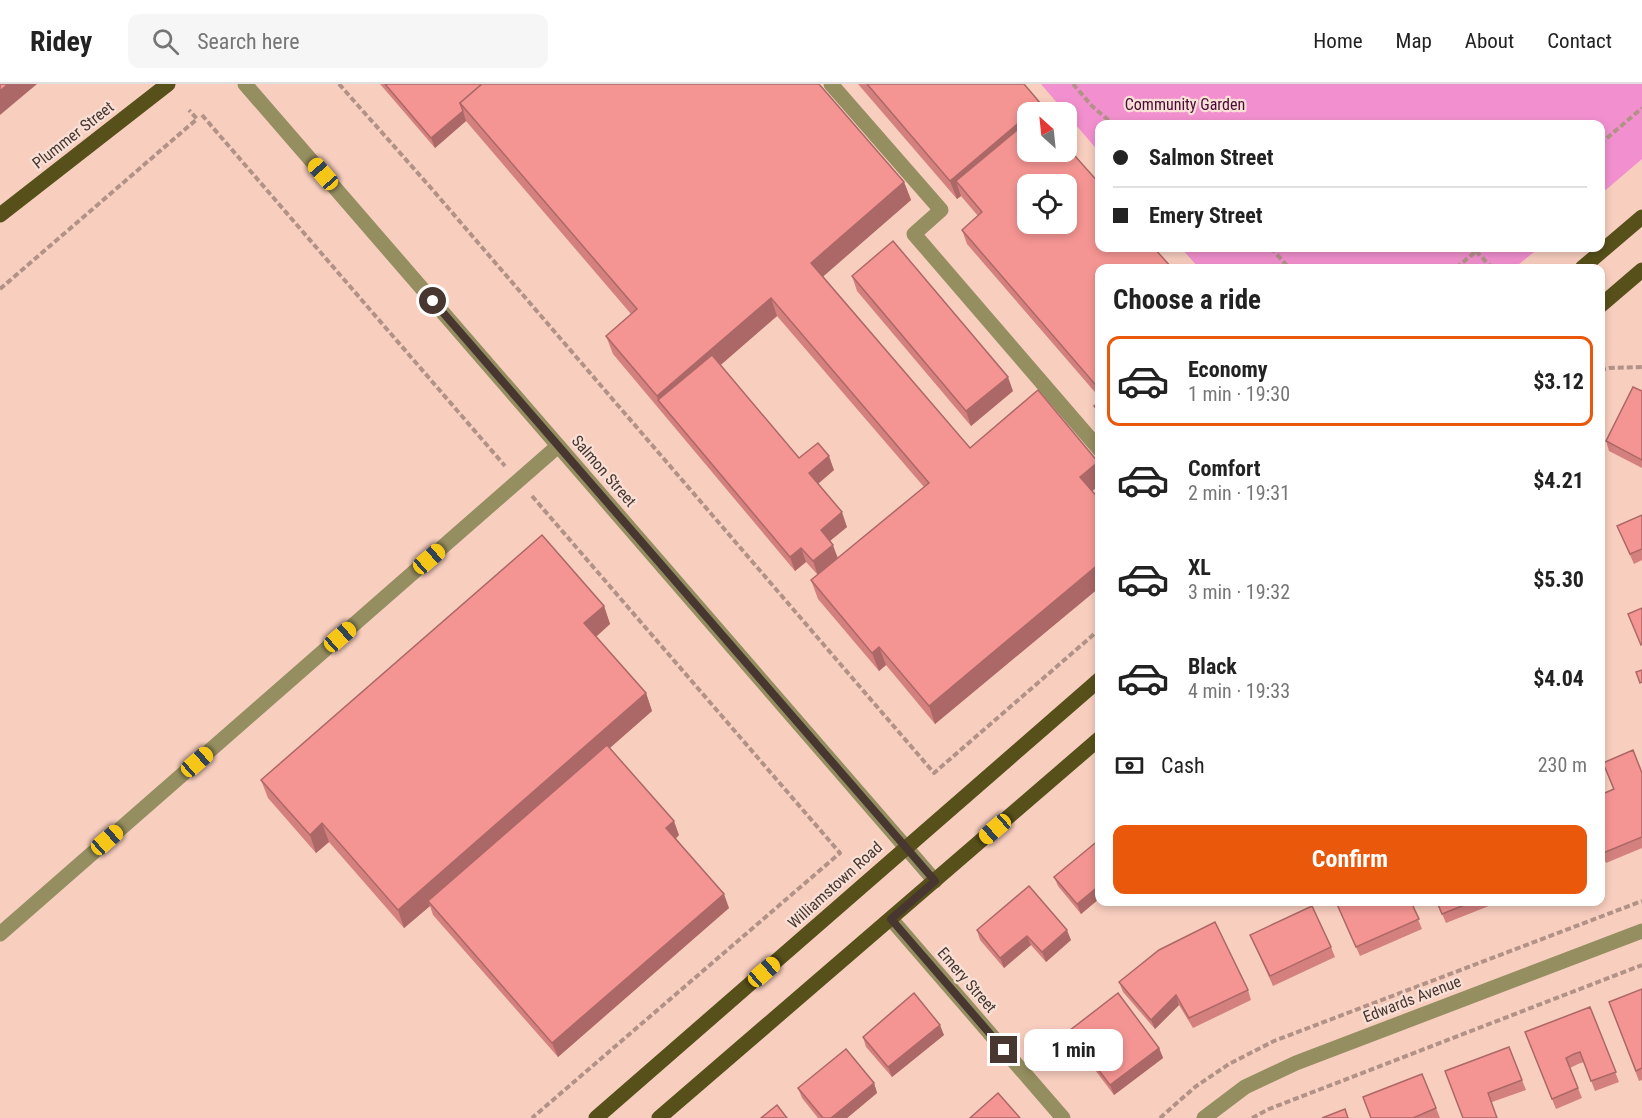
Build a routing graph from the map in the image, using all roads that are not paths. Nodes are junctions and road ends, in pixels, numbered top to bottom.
1 (168, 84) edge
2 (245, 84) edge
3 (831, 84) edge
4 (0, 215) edge
5 (1642, 217) edge
6 (1605, 248) edge
7 (1601, 252) edge
8 (1587, 264) edge
9 (1642, 270) edge
10 (1605, 302) edge
11 (1095, 444) edge
12 (558, 446) junction
13 (1095, 683) edge
14 (1095, 742) edge
15 (905, 846) junction
16 (935, 881) junction
17 (891, 919) junction
18 (1642, 931) edge
19 (0, 934) edge
20 (596, 1118) edge
21 (659, 1118) edge
22 (1063, 1118) edge
23 (1204, 1118) edge

1 - 4 main road, Plummer Street
2 - 12 street, Salmon Street
3 - 11 street
5 - 6 main road
7 - 8 main road
9 - 10 main road
12 - 15 street, Salmon Street
12 - 19 street
13 - 15 main road, Williamstown Road
14 - 16 main road
15 - 16 street, Salmon Street
15 - 20 main road, Williamstown Road
16 - 17 main road
17 - 21 main road
17 - 22 street, Emery Street
18 - 23 street, Edwards Avenue

